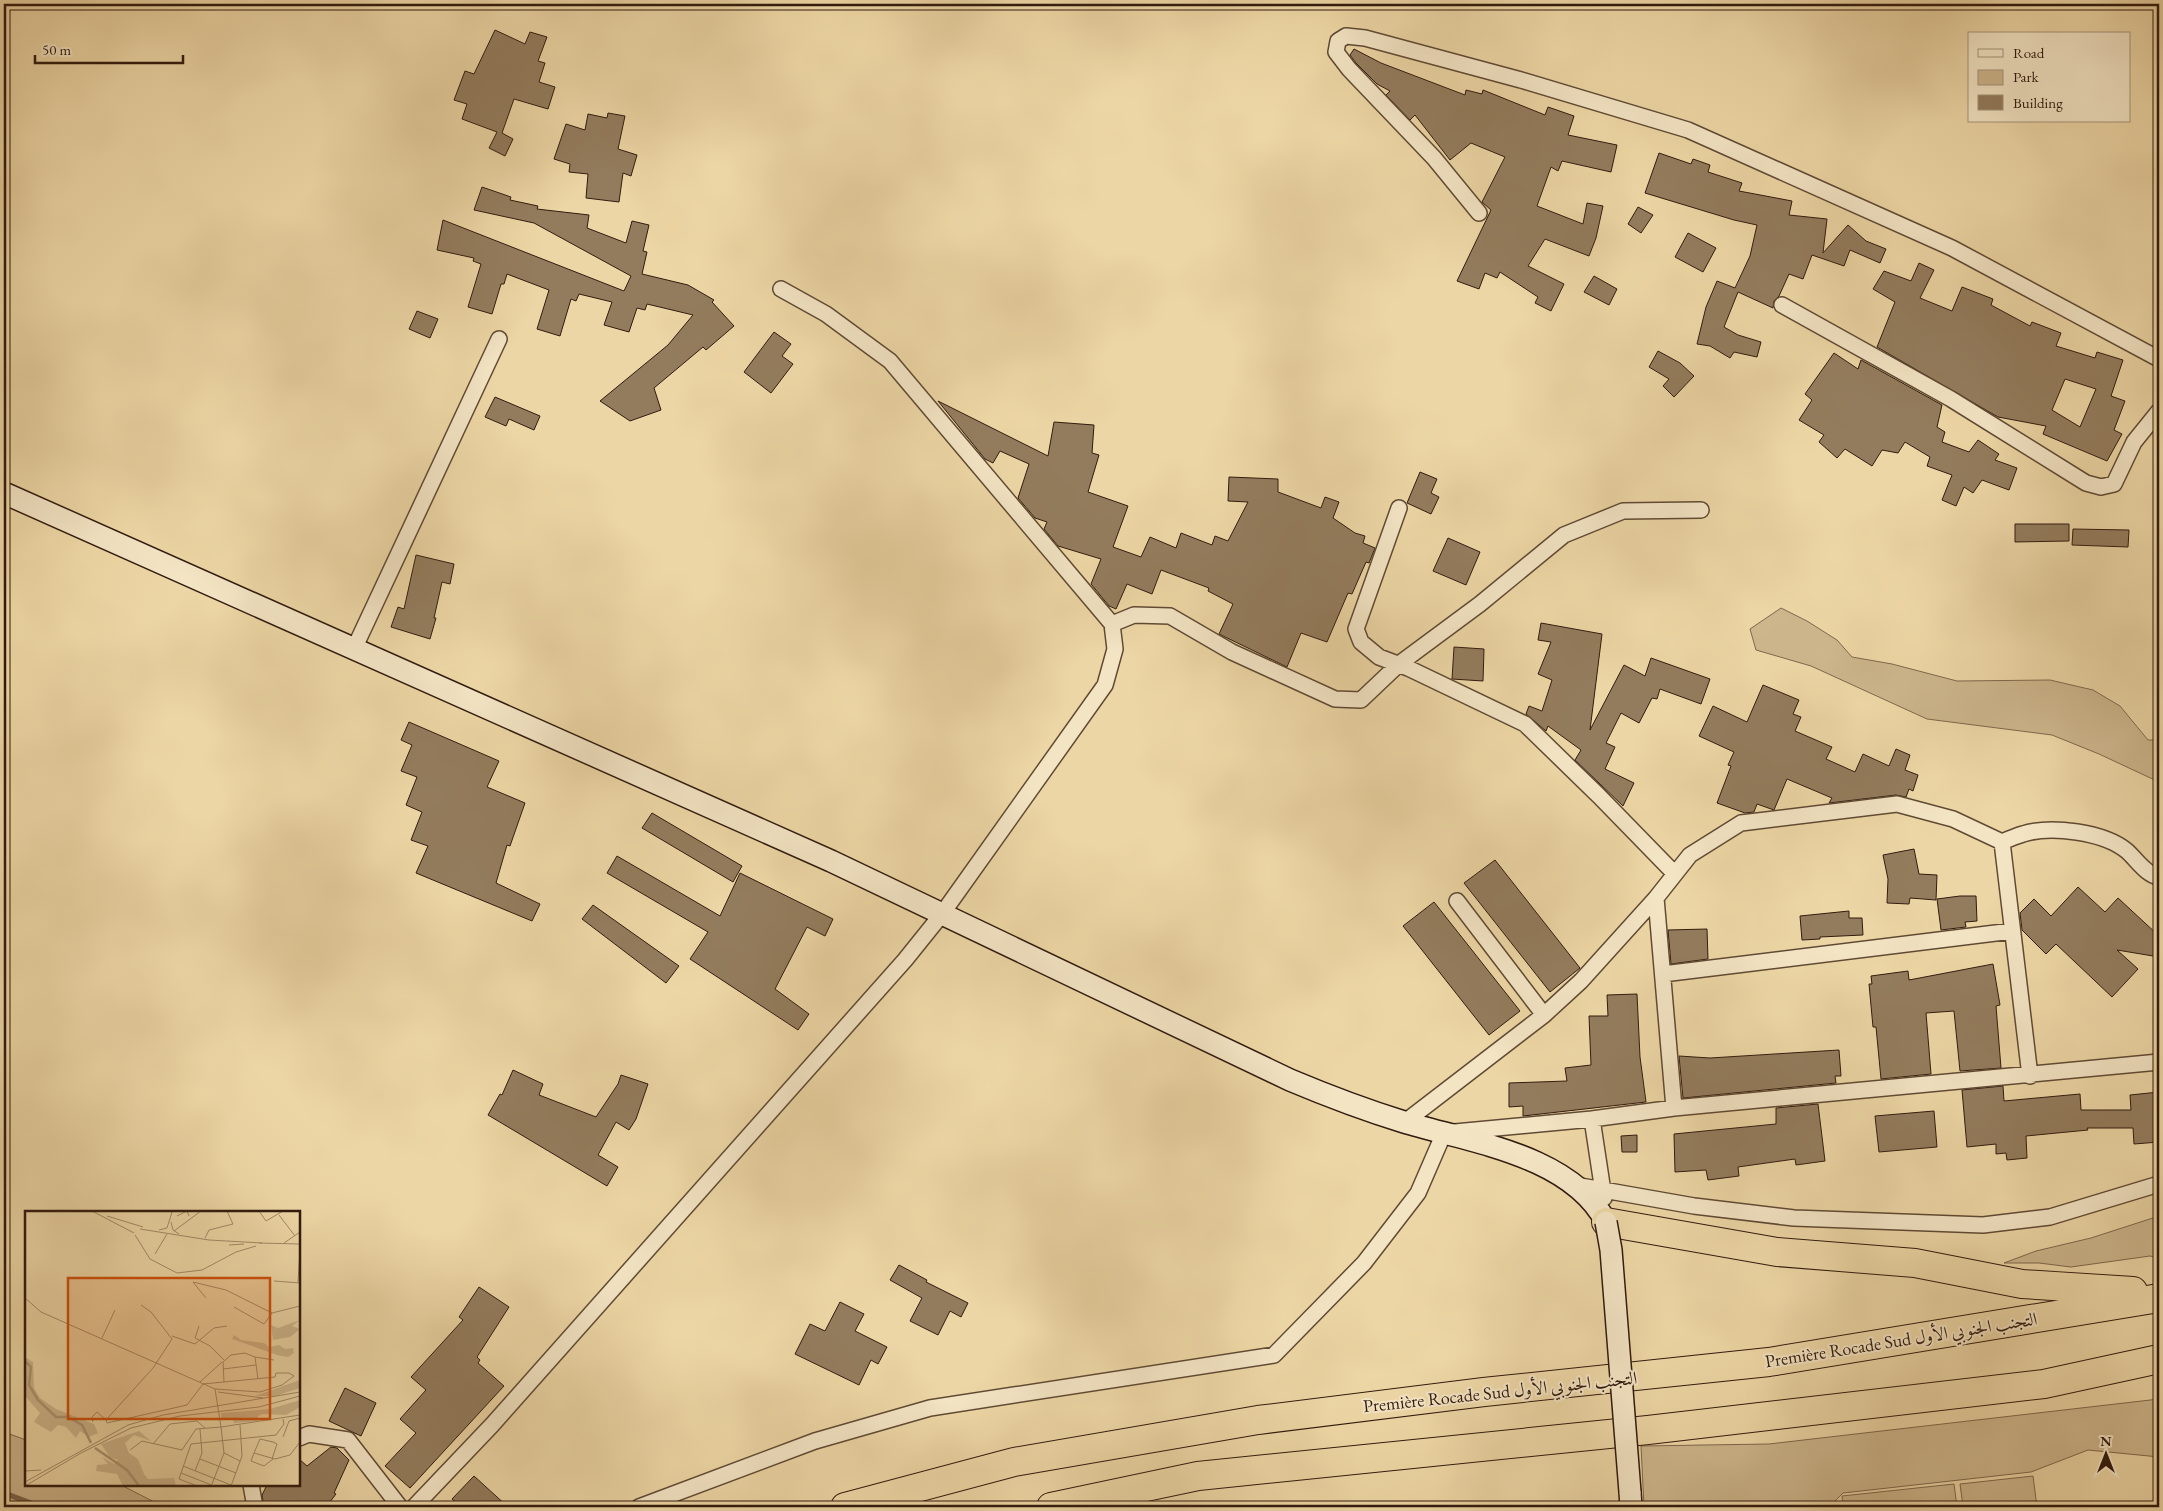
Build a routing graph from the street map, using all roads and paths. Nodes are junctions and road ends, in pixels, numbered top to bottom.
1 (1479, 213) dead end
2 (781, 289) dead end
3 (1782, 305) dead end
4 (499, 339) dead end
5 (2159, 359) edge
6 (2159, 411) edge
7 (4, 493) edge
8 (1399, 508) dead end
9 (1701, 510) dead end
10 (1112, 624) junction
11 (354, 649) junction
12 (1399, 664) junction
13 (2002, 842) junction
14 (1675, 874) junction
15 (2159, 877) edge
16 (1656, 898) junction
17 (1456, 901) dead end
18 (942, 914) junction
19 (2012, 932) junction
20 (1663, 974) junction
21 (1544, 1014) junction
22 (2159, 1062) edge
23 (2030, 1076) junction
24 (1674, 1108) junction
25 (1592, 1119) junction
26 (1405, 1122) junction
27 (1444, 1133) junction
28 (2159, 1184) edge
29 (1574, 1185) junction
30 (1604, 1190) junction
31 (1606, 1222) junction
32 (2159, 1293) edge
33 (2159, 1298) edge
34 (2159, 1359) edge
35 (300, 1438) edge
36 (251, 1486) edge
37 (1630, 1500) edge
38 (255, 1507) edge
39 (400, 1507) edge
40 (414, 1507) edge
41 (639, 1507) edge
42 (845, 1507) edge
43 (1051, 1507) edge

1 - 5 street
2 - 10 street
3 - 6 street
4 - 11 street
7 - 11 main road
8 - 12 street
9 - 12 street
10 - 12 street
10 - 18 street
11 - 18 main road
12 - 14 street
13 - 14 street
13 - 15 street
13 - 19 street
14 - 16 street
16 - 20 street
16 - 21 street
17 - 21 street
18 - 26 main road
18 - 40 street
19 - 20 street
19 - 23 street
20 - 24 street
21 - 26 street
22 - 23 street
23 - 24 street
24 - 25 street
25 - 27 street
25 - 30 street
26 - 27 main road
27 - 29 main road
27 - 41 street
28 - 30 street
29 - 30 street
29 - 31 main road
30 - 31 street
31 - 32 highway
31 - 37 main road, bridge
33 - 42 highway, Première Rocade Sud التجنب الجنوبي الأول
34 - 43 highway
35 - 39 street
36 - 38 street

